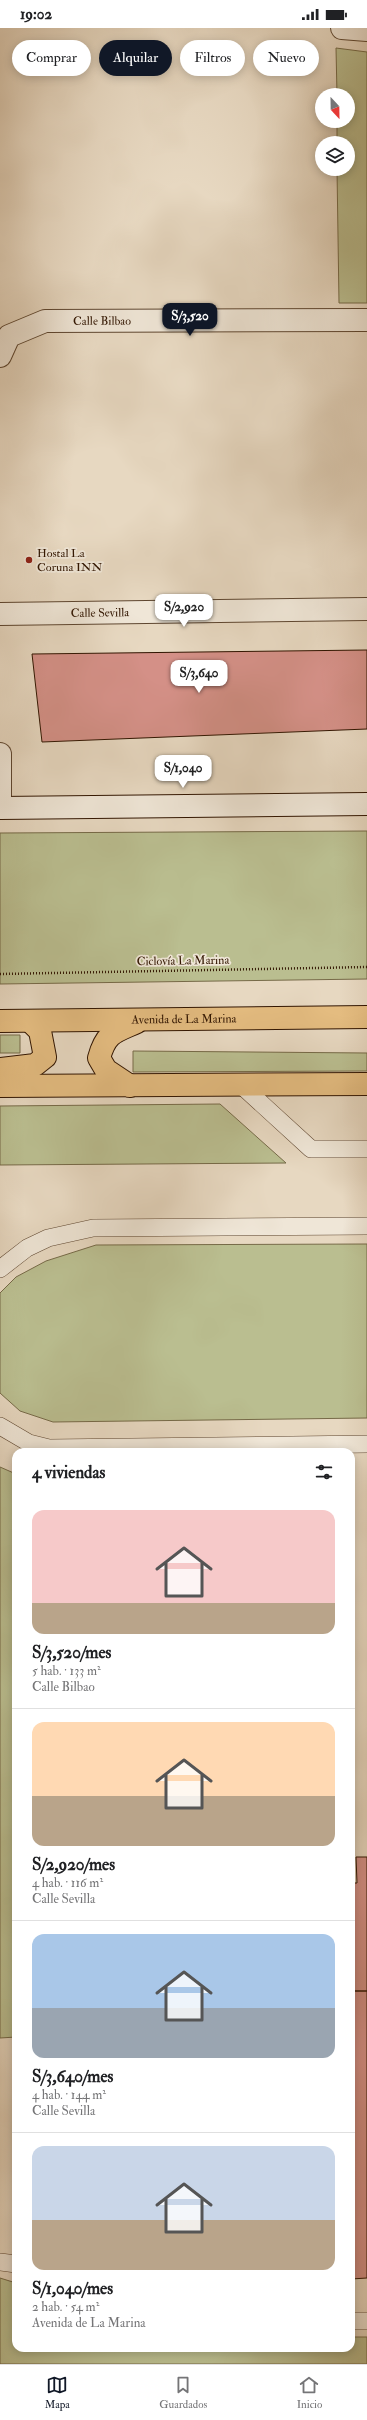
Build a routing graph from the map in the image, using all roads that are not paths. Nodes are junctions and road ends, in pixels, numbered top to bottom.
1 (342, 28) edge
2 (367, 30) edge
3 (367, 320) edge
4 (0, 356) edge
5 (367, 609) edge
6 (0, 614) edge
7 (0, 754) edge
8 (367, 804) edge
9 (0, 808) edge
10 (367, 1017) edge
11 (146, 1018) junction
12 (0, 1021) edge
13 (30, 1021) junction
14 (0, 1069) edge
15 (367, 1084) edge
16 (241, 1085) junction
17 (0, 1086) edge
18 (130, 1086) junction
19 (367, 1149) edge
20 (367, 1226) edge
21 (3, 1265) edge
22 (0, 1426) edge
23 (367, 1444) edge
24 (0, 2262) edge
25 (12, 2264) edge
26 (355, 2321) edge
27 (367, 2321) edge

1 - 2 street
3 - 4 street, Calle Bilbao
5 - 6 street, Calle Sevilla
7 - 9 street
8 - 9 street
10 - 11 main road, Avenida de La Marina
11 - 13 main road, Avenida de La Marina
11 - 18 main road
12 - 13 main road, Avenida de La Marina
13 - 14 main road
15 - 16 main road
16 - 18 main road
16 - 19 lane
17 - 18 main road
20 - 21 lane
22 - 23 lane
24 - 25 lane
26 - 27 lane

